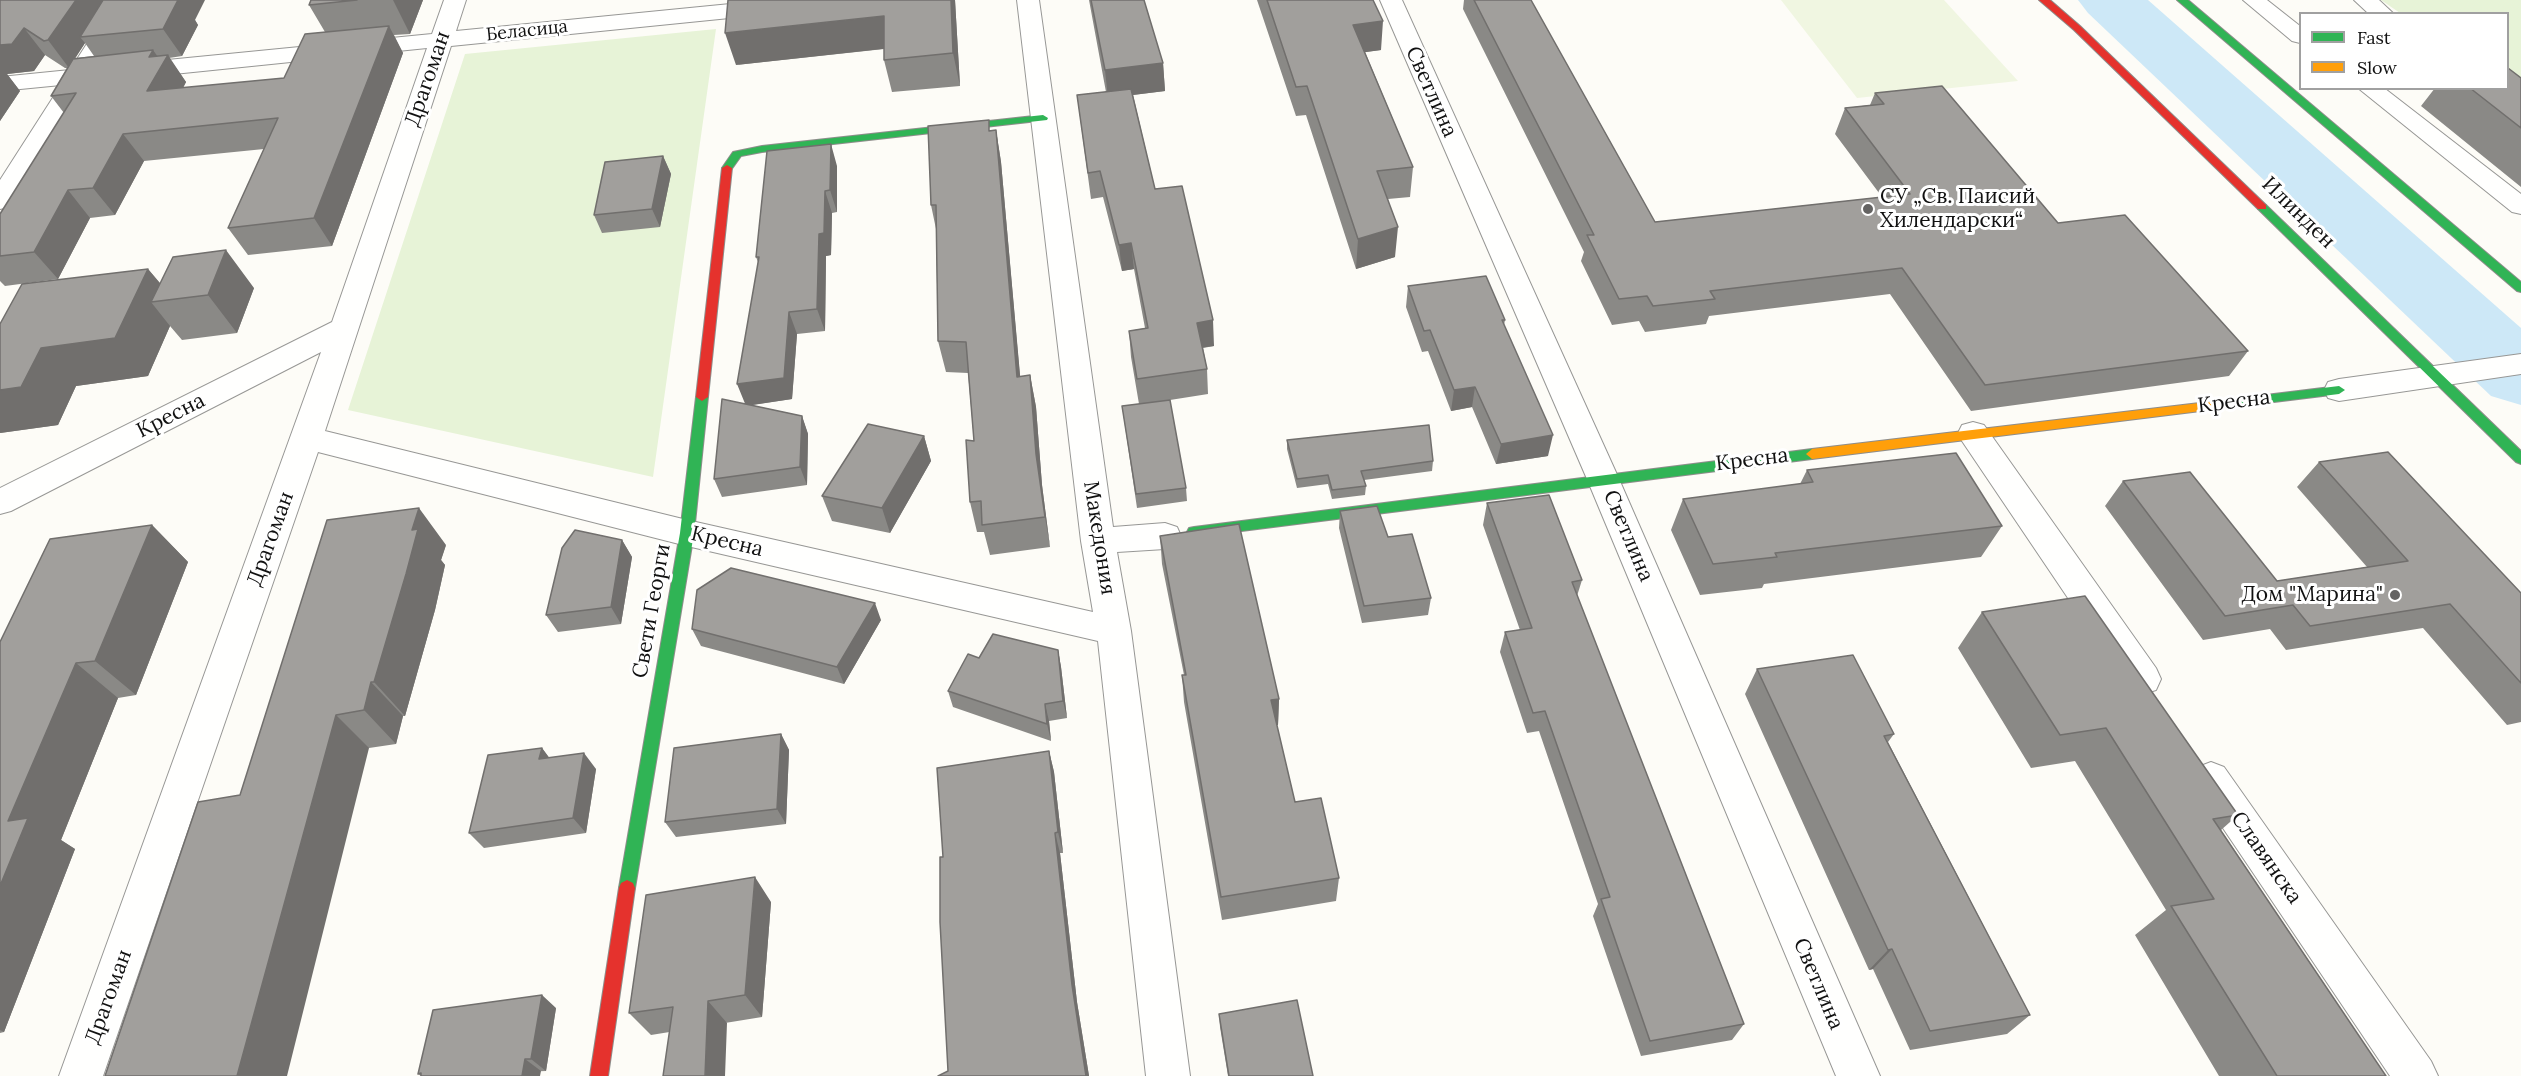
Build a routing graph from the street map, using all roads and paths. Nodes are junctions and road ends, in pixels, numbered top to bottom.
1 (126, 0) edge
2 (455, 0) edge
3 (839, 0) edge
4 (1028, 0) edge
5 (1391, 0) edge
6 (2044, 0) edge
7 (2182, 0) edge
8 (2254, 0) edge
9 (2365, 0) edge
10 (2380, 12) edge
11 (2299, 34) edge
12 (441, 40) junction
13 (79, 76) junction
14 (0, 84) edge
15 (2372, 90) edge
16 (1043, 118) junction
17 (0, 201) edge
18 (2521, 206) edge
19 (2521, 288) edge
20 (342, 329) junction
21 (2521, 364) edge
22 (2438, 377) junction
23 (2339, 390) joint
24 (1973, 433) junction
25 (307, 438) junction
26 (2521, 459) edge
27 (1604, 479) junction
28 (0, 502) edge
29 (687, 533) junction
30 (1165, 536) joint
31 (1098, 541) junction
32 (1114, 631) junction
33 (2161, 706) edge
34 (2195, 754) edge
35 (81, 1076) edge
36 (599, 1076) edge
37 (1168, 1076) edge
38 (1858, 1076) edge
39 (2416, 1076) edge

1 - 13 street
2 - 12 street, Драгоман
3 - 12 street, Беласица
4 - 16 street, Македония
5 - 27 street, Светлина
6 - 22 street, Илинден
7 - 19 street
8 - 11 lane
9 - 10 lane
12 - 13 street, Беласица
12 - 20 street, Драгоман
13 - 14 street, Беласица
13 - 17 street
15 - 18 lane
16 - 29 street, Свети Георги
16 - 31 street, Македония
20 - 25 street, Драгоман
20 - 28 street, Кресна
21 - 22 street
22 - 23 street
22 - 26 street, Илинден
23 - 24 street, Кресна
24 - 27 street, Кресна
24 - 33 street
25 - 29 street, Кресна
25 - 35 street, Драгоман
27 - 30 street, Кресна
27 - 38 street, Светлина
29 - 32 street, Кресна
29 - 36 street, Свети Георги
30 - 31 street
31 - 32 street, Македония
32 - 37 street, Македония
34 - 39 street, Славянска

